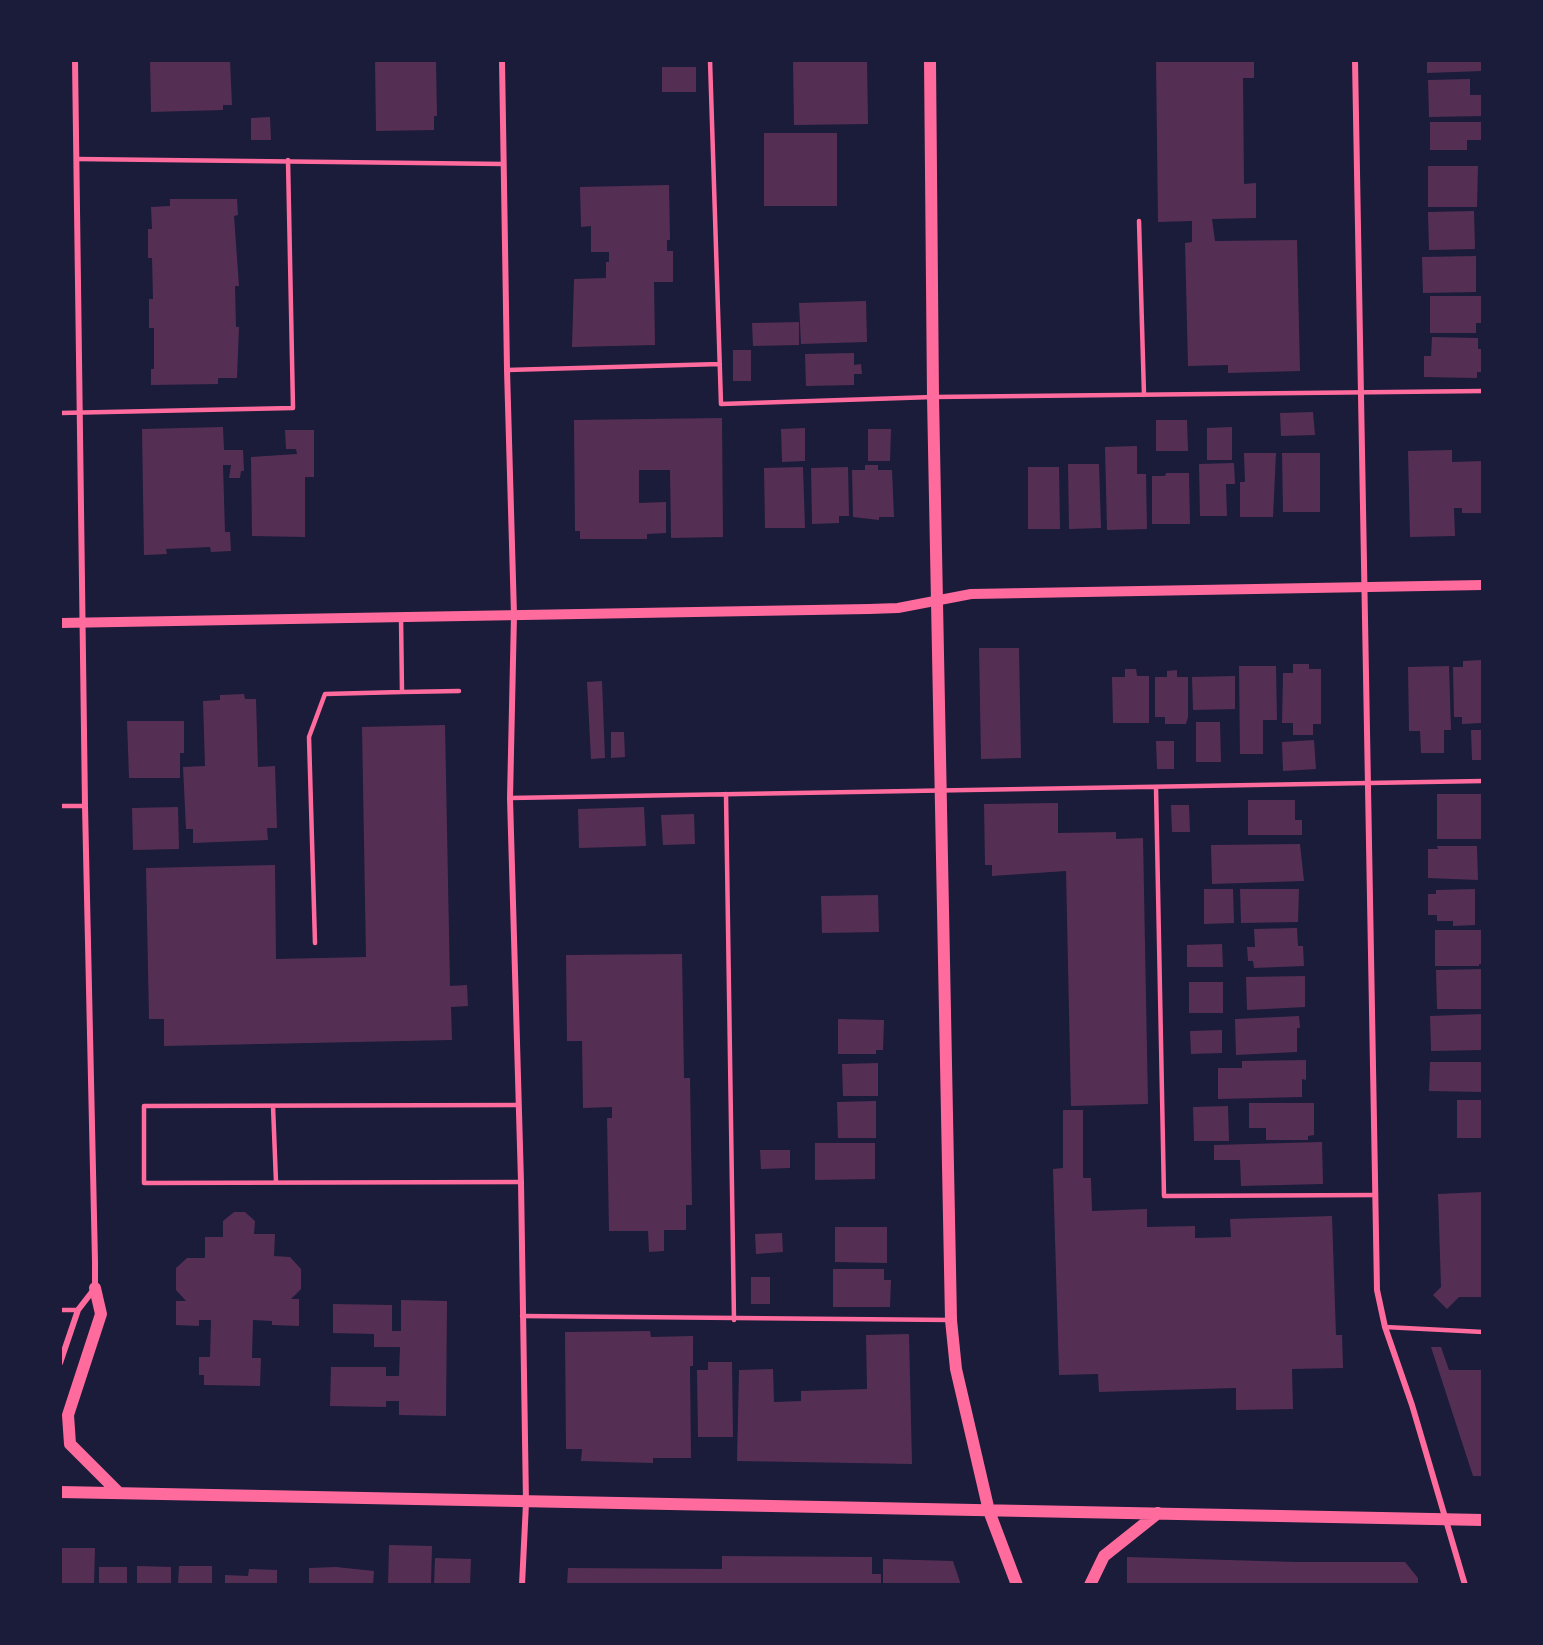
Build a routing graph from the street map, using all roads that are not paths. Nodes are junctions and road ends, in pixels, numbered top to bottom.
1 (75, 60) edge
2 (502, 60) edge
3 (711, 60) edge
4 (930, 60) edge
5 (1355, 60) edge
6 (77, 159) junction
7 (288, 160) junction
8 (504, 164) junction
9 (1139, 221) dead end
10 (720, 364) junction
11 (507, 370) junction
12 (1483, 392) edge
13 (1360, 394) junction
14 (1144, 395) junction
15 (933, 397) junction
16 (60, 412) edge
17 (82, 412) junction
18 (1483, 585) edge
19 (1365, 586) junction
20 (936, 599) junction
21 (514, 615) junction
22 (401, 618) junction
23 (60, 623) edge
24 (84, 623) junction
25 (459, 691) dead end
26 (402, 692) junction
27 (1483, 781) edge
28 (1370, 783) junction
29 (1156, 787) junction
30 (940, 789) junction
31 (726, 794) junction
32 (510, 798) junction
33 (60, 806) edge
34 (85, 806) junction
35 (315, 943) dead end
36 (519, 1105) junction
37 (273, 1106) junction
38 (276, 1182) junction
39 (521, 1182) junction
40 (1376, 1196) junction
41 (95, 1288) junction
42 (60, 1310) edge
43 (78, 1310) junction
44 (522, 1316) junction
45 (734, 1320) junction
46 (951, 1320) junction
47 (1385, 1328) junction
48 (1483, 1332) edge
49 (60, 1363) edge
50 (60, 1492) edge
51 (119, 1493) junction
52 (526, 1503) junction
53 (989, 1511) junction
54 (1158, 1513) junction
55 (1445, 1519) junction
56 (1483, 1520) edge
57 (522, 1585) edge
58 (1017, 1585) edge
59 (1090, 1585) edge
60 (1465, 1585) edge

1 - 6 street
2 - 8 street
3 - 10 lane
4 - 15 main road
5 - 13 street
6 - 7 lane
6 - 17 street
7 - 8 lane
7 - 17 lane
8 - 11 street
9 - 14 lane
10 - 11 lane
10 - 15 lane
11 - 21 street
12 - 13 lane
13 - 14 lane
13 - 19 street
14 - 15 lane
15 - 20 main road
16 - 17 lane
17 - 24 street
18 - 19 street
19 - 20 street
19 - 28 street
20 - 21 street
20 - 30 main road
21 - 22 street
21 - 32 street
22 - 24 street
22 - 26 lane
23 - 24 street
24 - 34 street
25 - 26 lane
26 - 35 lane
27 - 28 lane
28 - 29 lane
28 - 40 street
29 - 30 lane
29 - 40 lane
30 - 31 lane
30 - 46 main road
31 - 32 lane
31 - 45 lane
32 - 36 street
33 - 34 lane
34 - 41 street
36 - 37 lane
36 - 39 street
37 - 38 lane
37 - 38 lane
38 - 39 lane
39 - 44 street
40 - 47 street
41 - 43 street
41 - 51 main road
42 - 43 lane
43 - 49 street
44 - 45 lane
44 - 52 street
45 - 46 lane
46 - 53 main road
47 - 48 lane
47 - 55 street
50 - 51 main road
51 - 52 main road
52 - 53 main road
52 - 57 street
53 - 54 main road
53 - 58 main road
54 - 55 main road
54 - 59 main road
55 - 56 main road
55 - 60 street

